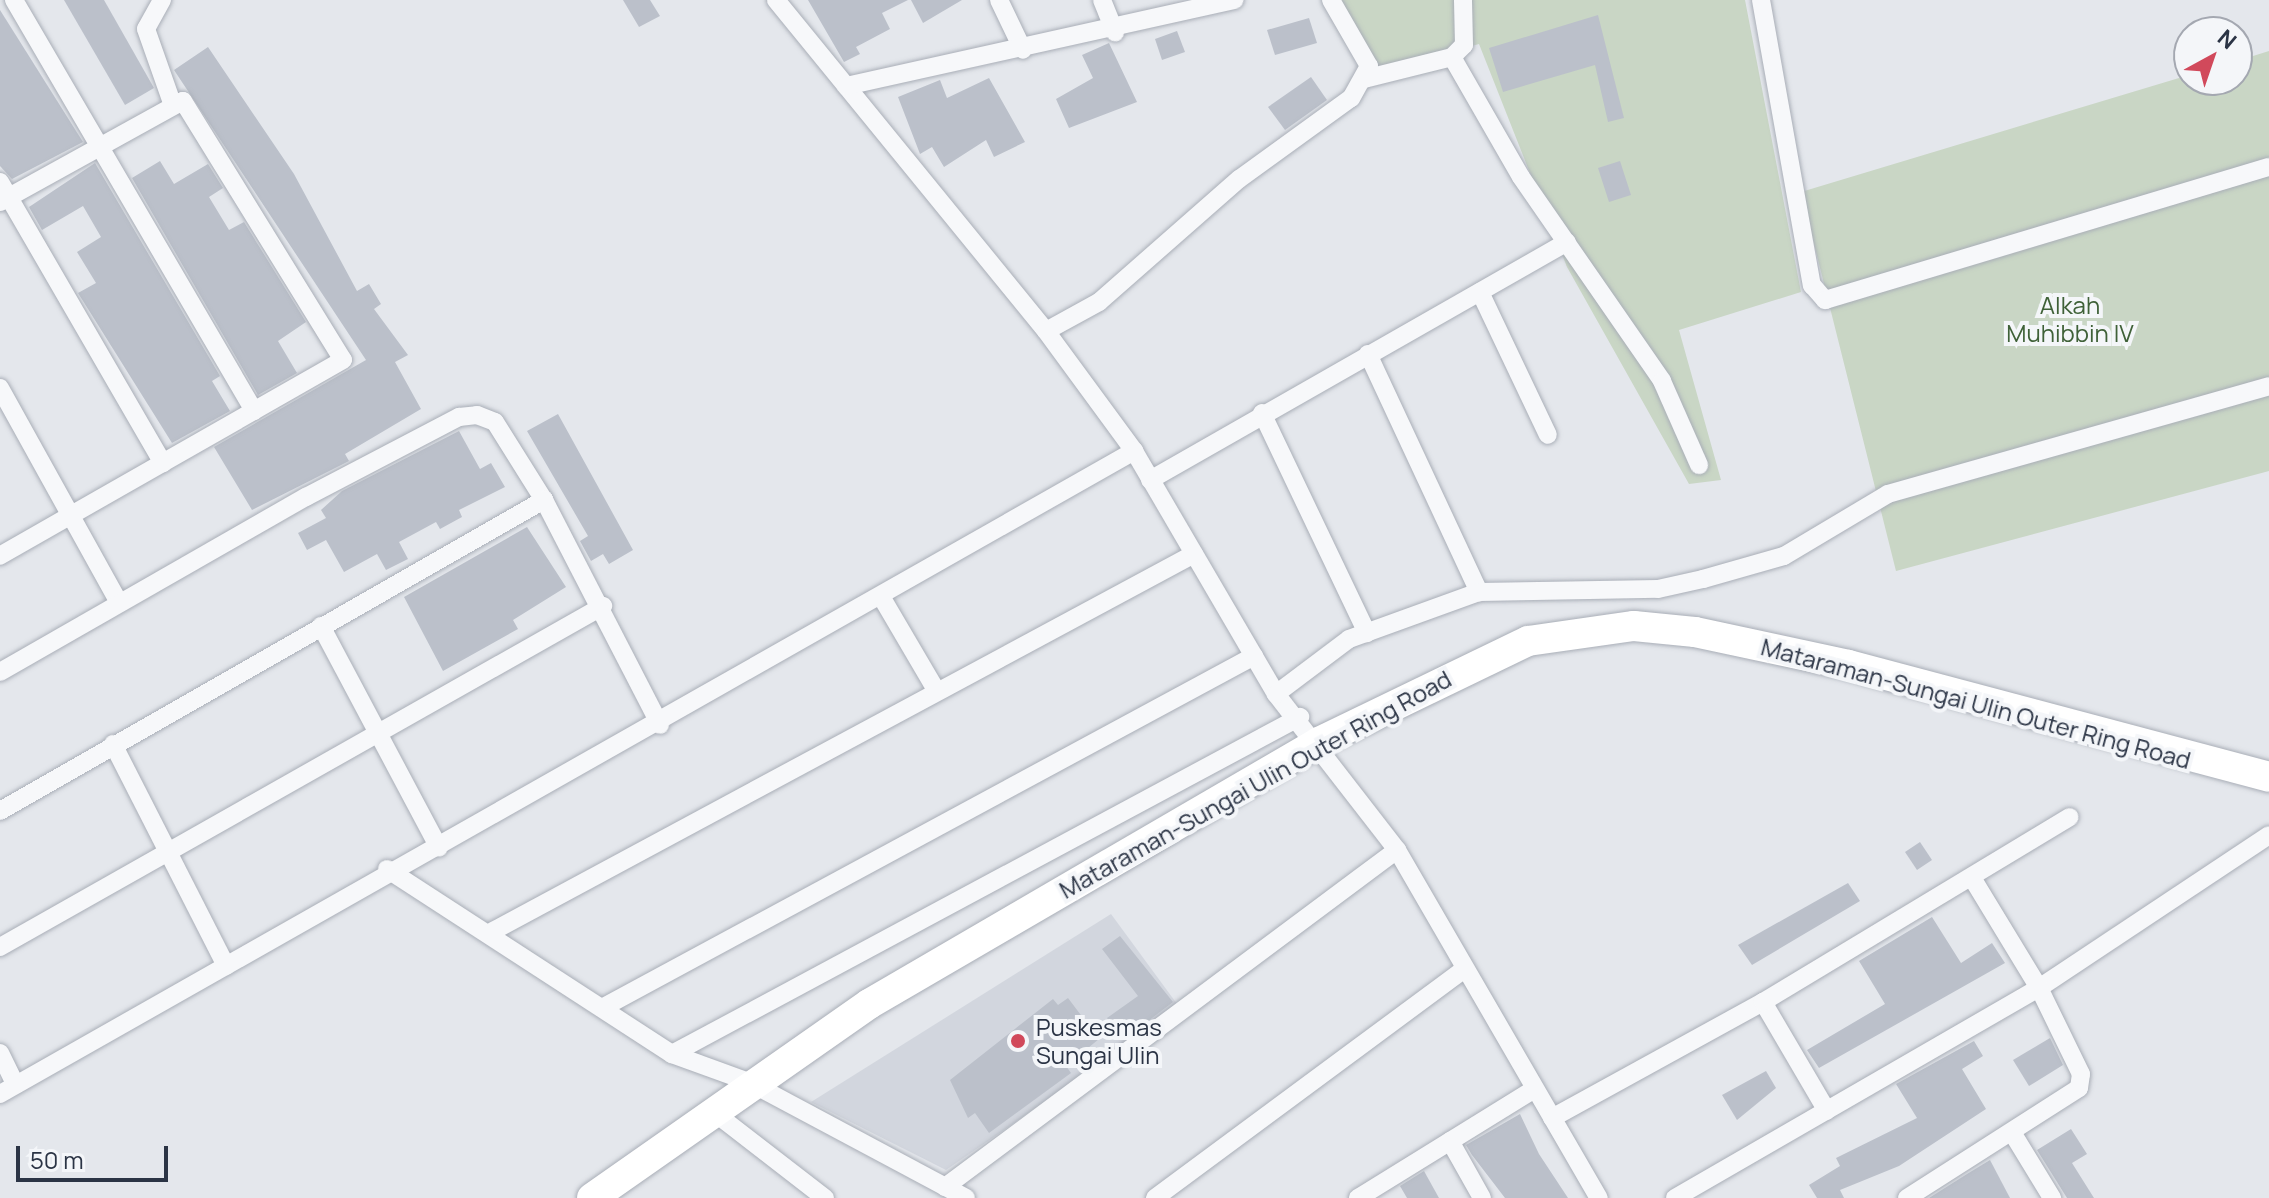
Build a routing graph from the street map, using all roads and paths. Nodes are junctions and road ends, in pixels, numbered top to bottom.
1 (14, 0) edge
2 (162, 0) edge
3 (776, 0) edge
4 (999, 0) edge
5 (1102, 0) edge
6 (1235, 0) edge
7 (1331, 0) edge
8 (1463, 0) edge
9 (1761, 0) edge
10 (1115, 32) junction
11 (1023, 50) junction
12 (1452, 57) junction
13 (1364, 79) junction
14 (846, 86) junction
15 (172, 103) junction
16 (98, 144) junction
17 (2269, 167) edge
18 (3, 193) edge
19 (1567, 242) junction
20 (1480, 292) junction
21 (1046, 331) junction
22 (1368, 354) junction
23 (2269, 386) edge
24 (0, 388) edge
25 (254, 411) junction
26 (1262, 413) junction
27 (1548, 435) dead end
28 (1134, 451) junction
29 (163, 463) junction
30 (1699, 465) dead end
31 (1150, 480) junction
32 (544, 500) junction
33 (74, 513) junction
34 (1194, 554) junction
35 (0, 556) edge
36 (1479, 592) junction
37 (882, 598) junction
38 (119, 603) junction
39 (603, 606) junction
40 (321, 626) junction
41 (1367, 633) junction
42 (1254, 656) junction
43 (0, 672) edge
44 (936, 690) junction
45 (1276, 694) junction
46 (1300, 717) junction
47 (660, 725) junction
48 (381, 732) junction
49 (1319, 742) junction
50 (113, 744) junction
51 (2269, 777) edge
52 (0, 811) edge
53 (2070, 817) dead end
54 (2269, 835) edge
55 (439, 848) junction
56 (171, 850) junction
57 (1397, 850) junction
58 (387, 869) junction
59 (1972, 878) junction
60 (493, 931) junction
61 (0, 947) edge
62 (226, 966) junction
63 (1462, 971) junction
64 (2039, 988) junction
65 (1763, 1002) junction
66 (602, 1008) junction
67 (0, 1053) edge
68 (672, 1054) junction
69 (749, 1082) junction
70 (8, 1089) edge
71 (1533, 1090) junction
72 (711, 1110) junction
73 (1827, 1111) junction
74 (1552, 1118) junction
75 (2013, 1134) junction
76 (1450, 1141) junction
77 (945, 1187) junction
78 (592, 1198) edge
79 (825, 1198) edge
80 (966, 1198) edge
81 (1155, 1198) edge
82 (1358, 1198) edge
83 (1482, 1198) edge
84 (1599, 1198) edge
85 (1675, 1198) edge
86 (1907, 1198) edge
87 (2052, 1198) edge

1 - 16 street
2 - 15 street
3 - 14 street
4 - 11 street
5 - 10 street
6 - 10 street
7 - 13 street
8 - 12 street
9 - 17 street
10 - 11 street
11 - 14 street
12 - 13 street
12 - 19 street
13 - 21 street
14 - 21 street
15 - 16 street
15 - 25 street
16 - 18 street
16 - 25 street
18 - 29 street
19 - 20 street
19 - 30 street
20 - 22 street
20 - 27 street
21 - 28 street
22 - 26 street
22 - 36 street
23 - 36 street
24 - 33 street
25 - 29 street
26 - 31 street
26 - 41 street
28 - 31 street
28 - 37 street
29 - 33 street
31 - 34 street
32 - 38 street
32 - 39 street
32 - 40 street
33 - 35 street
33 - 38 street
34 - 42 street
34 - 44 street
36 - 41 street
37 - 44 street
37 - 47 street
38 - 43 street
39 - 47 street
39 - 48 street
40 - 48 street
40 - 50 street
41 - 45 street
42 - 45 street
42 - 66 street
44 - 60 street
45 - 46 street
46 - 49 street
46 - 68 street
47 - 55 street
48 - 55 street
48 - 56 street
49 - 51 main road, Mataraman-Sungai Ulin Outer Ring Road
49 - 57 street
49 - 69 main road, Mataraman-Sungai Ulin Outer Ring Road
50 - 52 street
50 - 56 street
53 - 59 street
54 - 64 street
55 - 58 street
56 - 61 street
56 - 62 street
57 - 63 street
57 - 77 street
58 - 60 street
58 - 62 street
59 - 64 street
59 - 65 street
60 - 66 street
62 - 70 street
63 - 71 street
63 - 81 street
64 - 73 street
64 - 75 street
65 - 73 street
65 - 74 street
66 - 68 street
67 - 70 street
68 - 69 street
69 - 72 main road, Mataraman-Sungai Ulin Outer Ring Road
69 - 77 street
71 - 74 street
71 - 76 street
72 - 78 main road, Mataraman-Sungai Ulin Outer Ring Road
72 - 79 street
73 - 85 street
74 - 84 street
75 - 86 street
75 - 87 street
76 - 82 street
76 - 83 street
77 - 80 street

